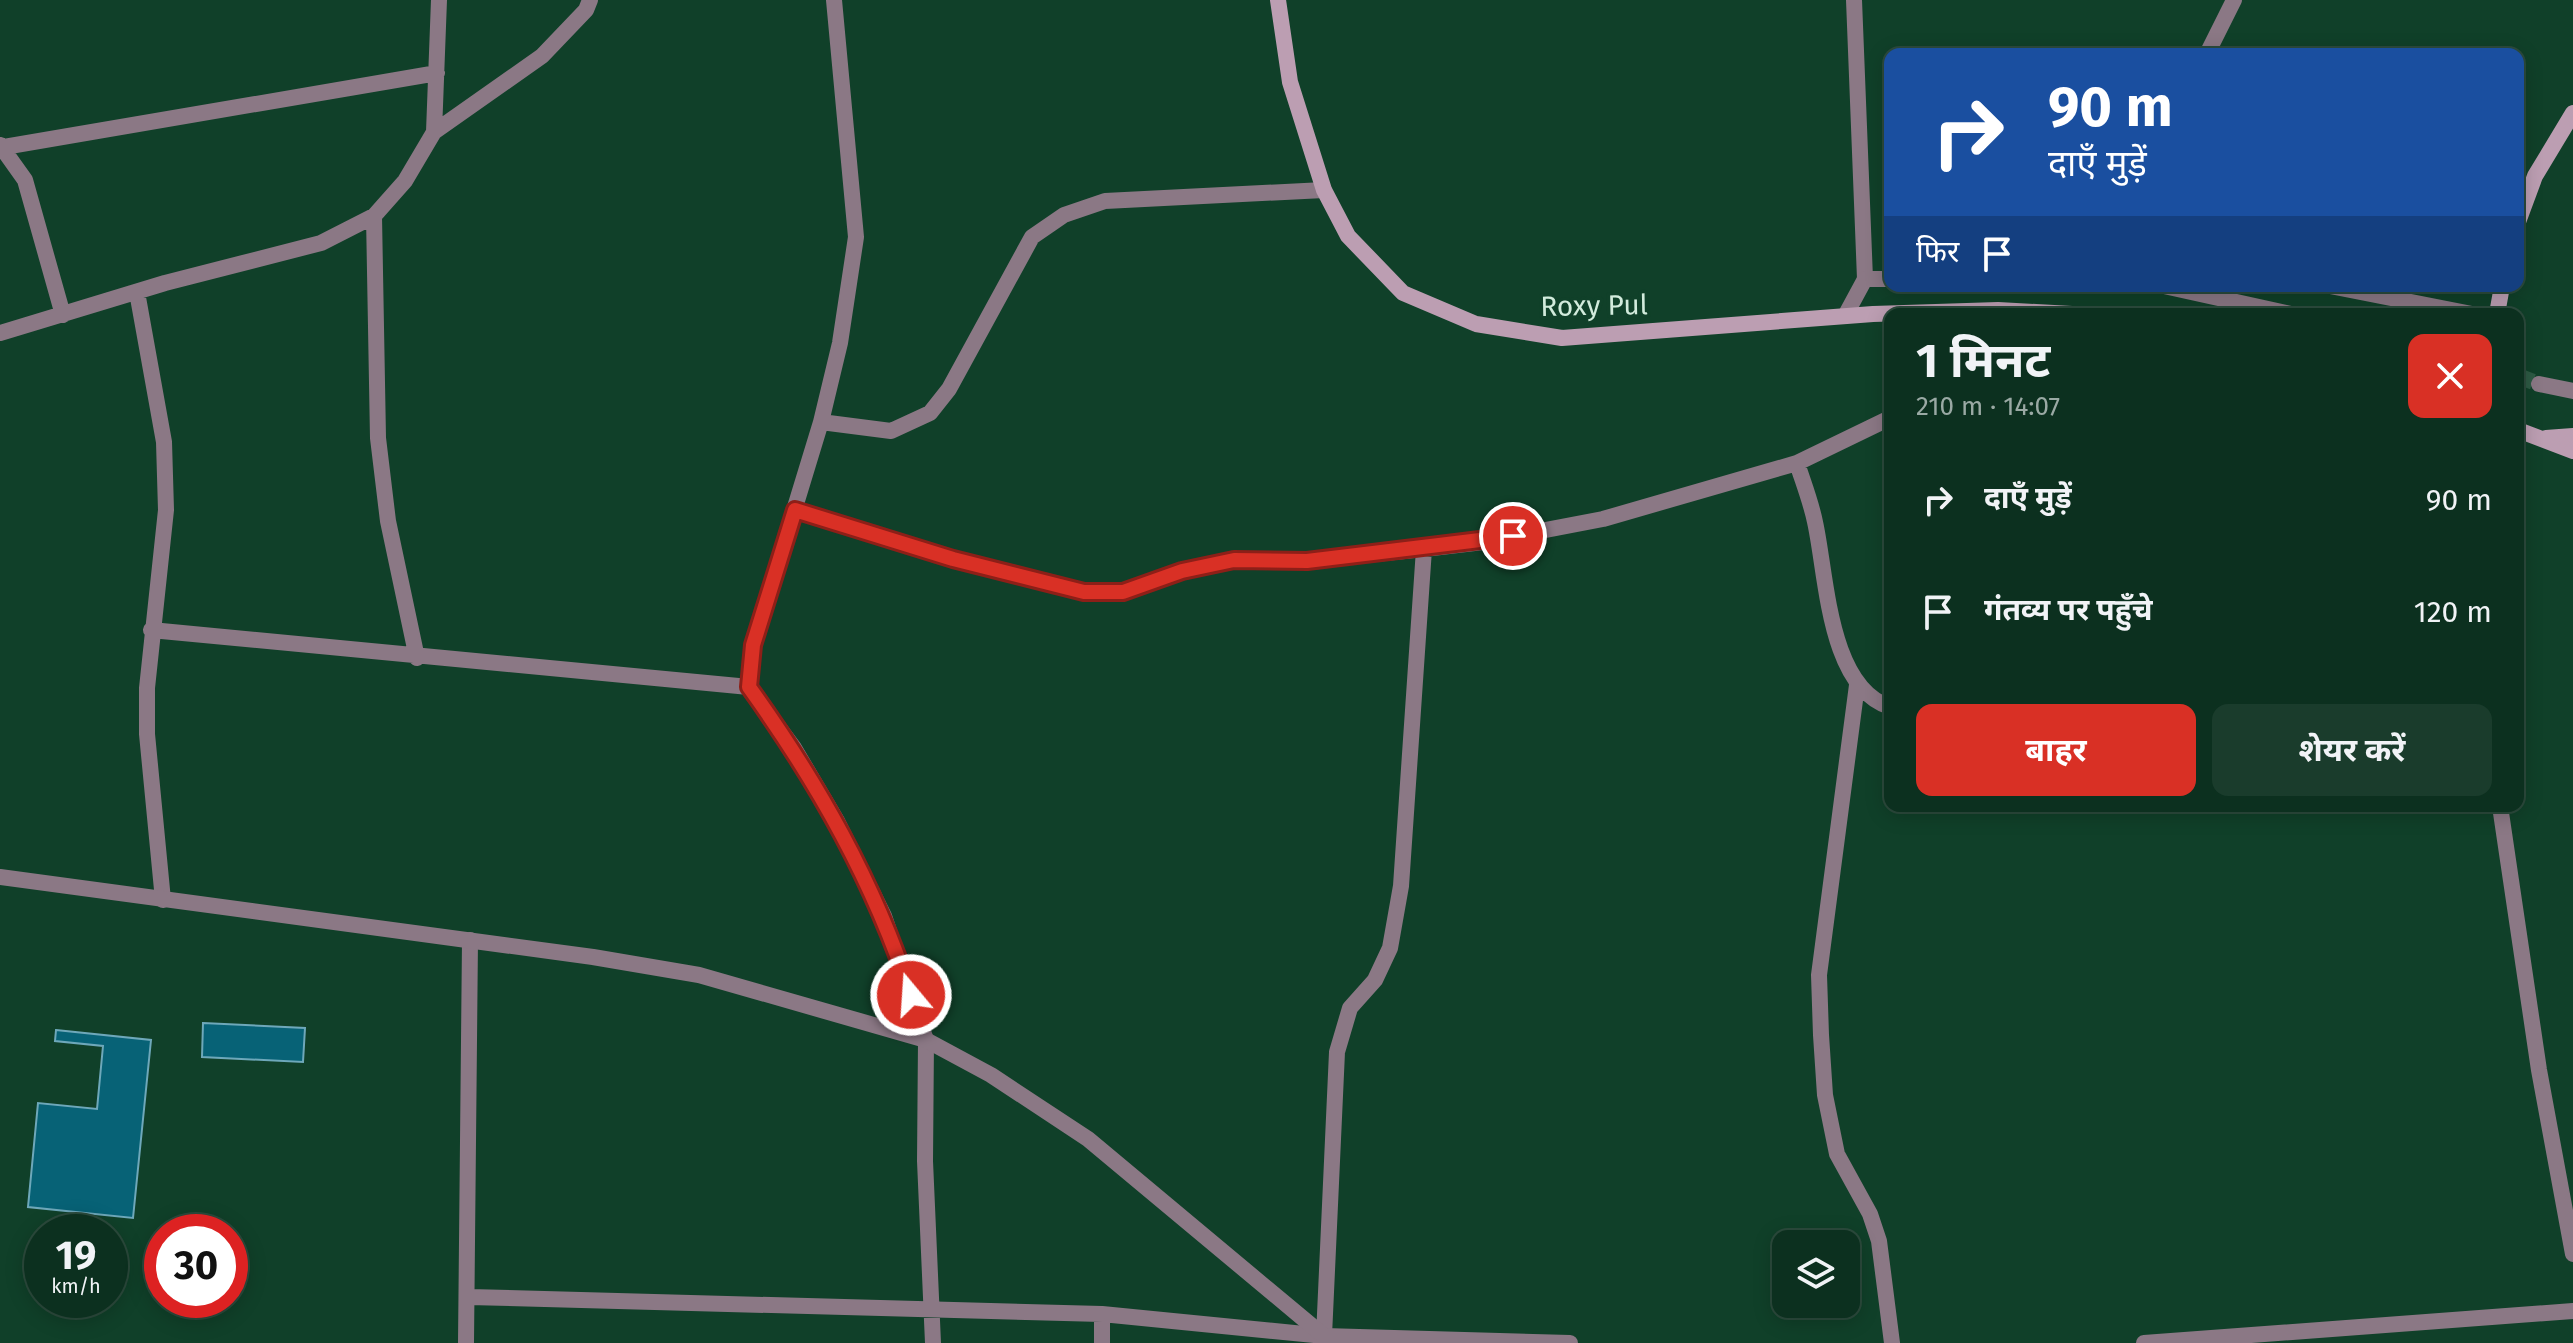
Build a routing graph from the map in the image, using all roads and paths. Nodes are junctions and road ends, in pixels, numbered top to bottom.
1 (439, 0) edge
2 (590, 0) edge
3 (834, 0) edge
4 (1278, 0) edge
5 (1854, 0) edge
6 (2234, 0) edge
7 (2210, 48) edge
8 (437, 73) junction
9 (2573, 113) edge
10 (434, 132) junction
11 (2, 146) edge
12 (1324, 190) junction
13 (2524, 206) edge
14 (374, 216) junction
15 (1865, 279) junction
16 (1884, 279) edge
17 (137, 292) junction
18 (2191, 292) edge
19 (2360, 292) edge
20 (2264, 308) edge
21 (2442, 308) edge
22 (1884, 314) edge
23 (63, 315) junction
24 (1845, 316) junction
25 (0, 333) edge
26 (2539, 384) tunnel mouth
27 (2573, 391) edge
28 (1884, 421) edge
29 (821, 422) junction
30 (2524, 432) edge
31 (2573, 436) edge
32 (2540, 439) junction
33 (2573, 451) edge
34 (1797, 463) junction
35 (795, 510) junction
36 (1424, 549) junction
37 (151, 630) junction
38 (417, 658) junction
39 (1857, 685) junction
40 (749, 687) junction
41 (1884, 705) edge
42 (2501, 812) edge
43 (0, 877) edge
44 (163, 900) junction
45 (470, 940) junction
46 (926, 1040) junction
47 (2573, 1254) edge
48 (469, 1297) junction
49 (931, 1309) junction
50 (2573, 1311) edge
51 (1102, 1314) junction
52 (1324, 1340) edge
53 (466, 1343) edge
54 (933, 1343) edge
55 (1102, 1343) edge
56 (1570, 1343) edge
57 (1892, 1343) edge
58 (2144, 1343) edge

1 - 8 street
2 - 10 street
3 - 29 street
4 - 12 main road, Roxy Pul
5 - 15 street
6 - 7 street
8 - 10 street
8 - 11 street
9 - 13 main road
10 - 14 street
11 - 23 street
12 - 24 main road, Roxy Pul
12 - 29 street
14 - 17 street
14 - 38 street
15 - 16 street
15 - 24 street
17 - 23 street
17 - 37 street
18 - 20 street
19 - 21 street
22 - 24 main road, Roxy Pul
23 - 25 street
26 - 27 street
28 - 34 street
29 - 35 street
30 - 32 main road
31 - 32 main road
32 - 33 main road
34 - 36 street
34 - 39 street
35 - 36 street
35 - 40 street
36 - 52 street
37 - 38 street
37 - 44 street
38 - 40 street
39 - 41 street
39 - 57 street
40 - 46 street
42 - 47 street
43 - 44 street
44 - 45 street
45 - 46 street
45 - 48 street
46 - 49 street
46 - 52 street
48 - 49 street
48 - 53 street
49 - 51 street
49 - 54 street
50 - 58 street
51 - 52 street
51 - 55 street
52 - 56 street

